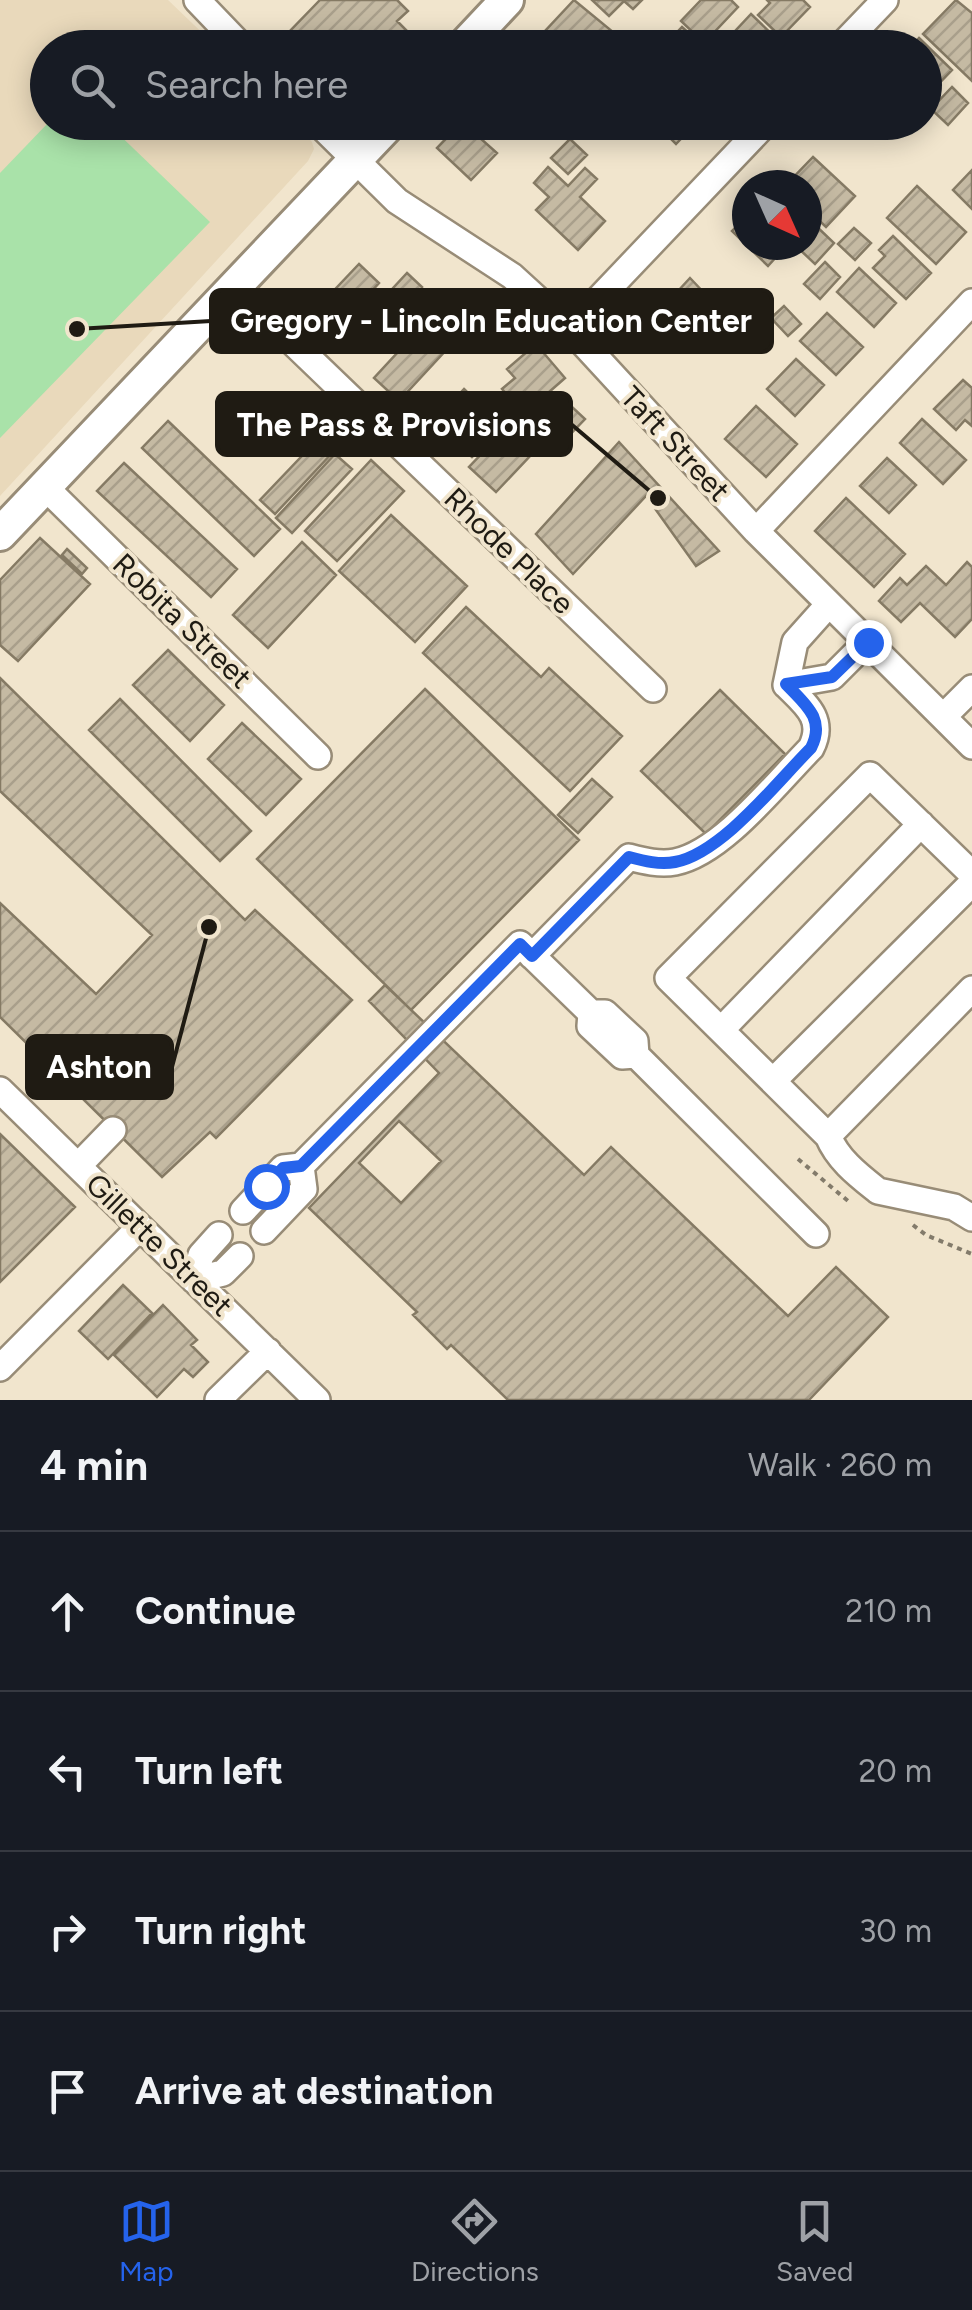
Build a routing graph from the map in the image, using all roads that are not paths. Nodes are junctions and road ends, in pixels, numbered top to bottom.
1 (197, 0) edge
2 (506, 0) edge
3 (885, 0) edge
4 (226, 30) edge
5 (478, 30) edge
6 (857, 30) edge
7 (334, 140) edge
8 (374, 140) edge
9 (751, 140) edge
10 (354, 161) junction
11 (236, 288) junction
12 (972, 302) edge
13 (570, 328) junction
14 (45, 487) junction
15 (756, 531) junction
16 (0, 534) edge
17 (829, 604) junction
18 (868, 642) junction
19 (786, 684) junction
20 (972, 688) edge
21 (653, 689) dead end
22 (943, 717) junction
23 (972, 746) edge
24 (318, 756) dead end
25 (921, 824) junction
26 (972, 874) edge
27 (972, 883) edge
28 (532, 956) junction
29 (972, 989) edge
30 (721, 1030) junction
31 (774, 1082) junction
32 (0, 1090) edge
33 (114, 1130) dead end
34 (828, 1136) junction
35 (78, 1166) junction
36 (301, 1166) junction
37 (244, 1211) dead end
38 (972, 1218) edge
39 (140, 1227) junction
40 (264, 1231) dead end
41 (816, 1234) dead end
42 (219, 1235) dead end
43 (240, 1256) dead end
44 (194, 1280) junction
45 (268, 1351) junction
46 (0, 1368) edge
47 (218, 1400) edge
48 (318, 1400) edge

1 - 4 street
2 - 5 main road
3 - 6 street
7 - 10 street, Taft Street
8 - 10 main road
9 - 13 street
10 - 11 main road
10 - 13 street, Taft Street
11 - 14 main road
11 - 21 street, Rhode Place
12 - 15 street
13 - 15 street, Taft Street
14 - 16 main road
14 - 24 street, Robita Street
15 - 17 street, Taft Street
17 - 18 street, Taft Street
17 - 19 street
18 - 19 street
18 - 22 street, Taft Street
19 - 28 street
20 - 22 street
22 - 23 street, Taft Street
25 - 26 street
25 - 30 street
25 - 30 street
27 - 31 street
28 - 36 street
28 - 41 street
29 - 34 street
30 - 31 street
31 - 34 street
32 - 35 street, Gillette Street
33 - 35 street
34 - 38 street
35 - 39 street, Gillette Street
36 - 37 street
36 - 40 street
39 - 44 street, Gillette Street
39 - 46 street
42 - 44 street
43 - 44 street
44 - 45 street, Gillette Street
45 - 47 street
45 - 48 street, Gillette Street

